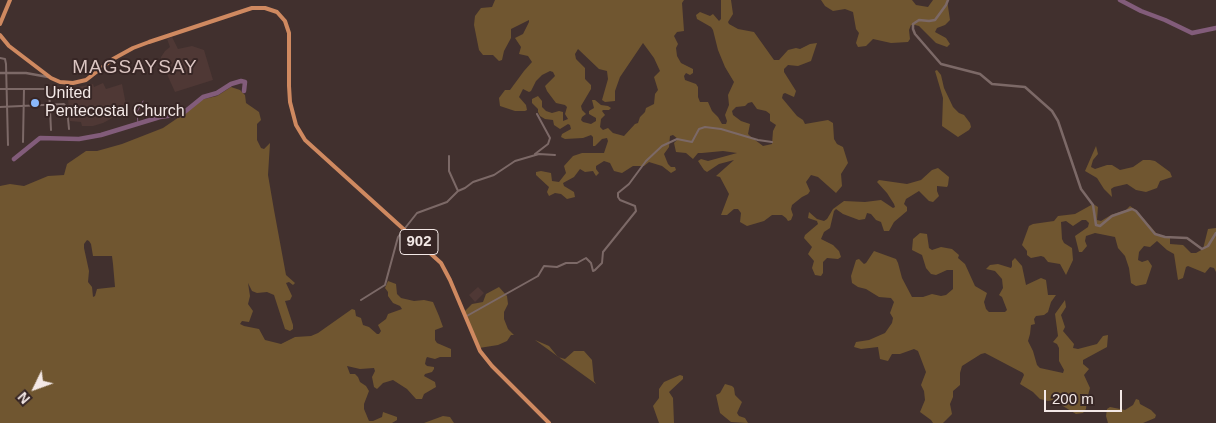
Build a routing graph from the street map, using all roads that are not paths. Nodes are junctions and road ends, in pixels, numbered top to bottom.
1 (10, 0) edge
2 (948, 0) edge
3 (0, 24) edge
4 (0, 35) edge
5 (0, 58) edge
6 (0, 73) edge
7 (6, 73) junction
8 (52, 78) junction
9 (24, 88) junction
10 (0, 89) edge
11 (6, 89) junction
12 (50, 104) junction
13 (24, 106) junction
14 (0, 107) edge
15 (8, 107) junction
16 (537, 114) dead end
17 (69, 129) dead end
18 (51, 130) dead end
19 (23, 142) dead end
20 (772, 142) dead end
21 (8, 145) dead end
22 (533, 155) junction
23 (555, 155) dead end
24 (450, 156) dead end
25 (458, 191) junction
26 (403, 229) junction
27 (1216, 233) edge
28 (361, 300) dead end
29 (466, 316) junction
30 (549, 423) edge

1 - 3 highway
2 - 27 street
4 - 8 highway
5 - 7 street
6 - 7 street
7 - 8 street
7 - 11 street
8 - 26 highway, 902
9 - 11 street
9 - 12 street
9 - 13 street
10 - 11 street
11 - 15 street
12 - 13 street
12 - 17 street
12 - 18 street
13 - 15 street
13 - 19 street
14 - 15 street
15 - 21 street
16 - 22 street
20 - 29 street
22 - 23 street
22 - 25 street
24 - 25 street
25 - 26 street
26 - 28 street
26 - 29 highway, 902
29 - 30 highway, 902

